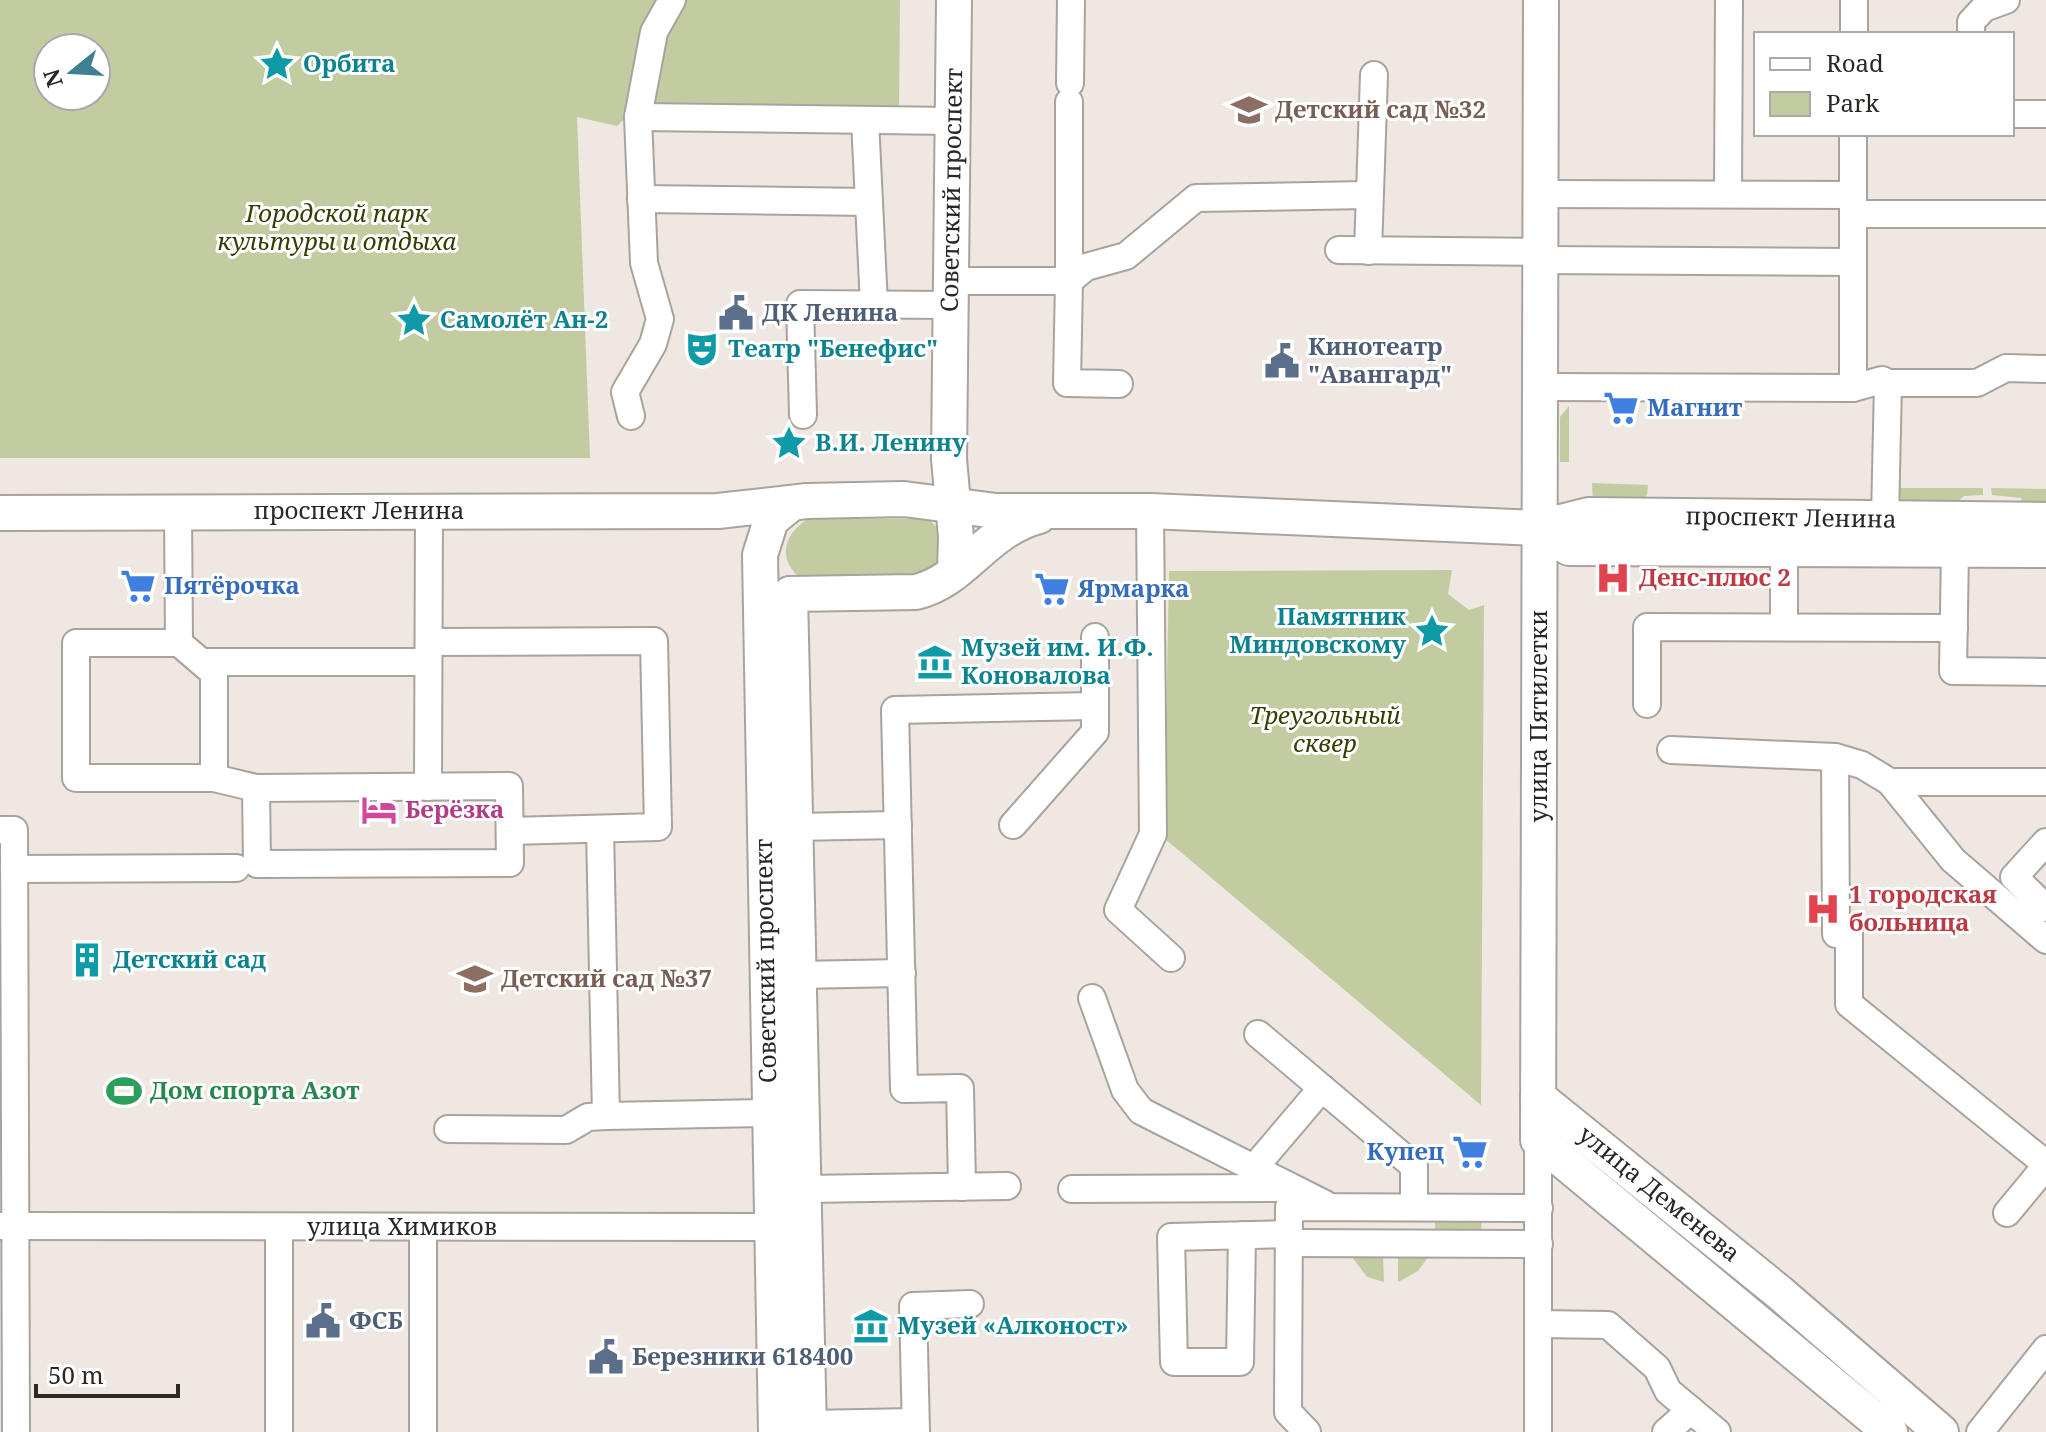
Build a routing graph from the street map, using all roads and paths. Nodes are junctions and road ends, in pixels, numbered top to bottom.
1 (672, 0) edge
2 (954, 0) edge
3 (1071, 0) edge
4 (1541, 0) edge
5 (1729, 0) edge
6 (1854, 0) edge
7 (2006, 0) edge
8 (1854, 32) edge
9 (1971, 32) edge
10 (1374, 75) dead end
11 (2014, 114) edge
12 (2046, 114) edge
13 (638, 117) junction
14 (865, 120) junction
15 (953, 121) junction
16 (1853, 136) edge
17 (1540, 194) junction
18 (1728, 194) junction
19 (1369, 195) junction
20 (641, 199) junction
21 (869, 202) junction
22 (1853, 204) junction
23 (2046, 214) edge
24 (1339, 250) dead end
25 (1368, 251) junction
26 (1540, 256) junction
27 (1853, 262) junction
28 (1069, 281) junction
29 (950, 293) junction
30 (874, 305) junction
31 (2046, 369) edge
32 (1888, 383) junction
33 (1119, 384) dead end
34 (1539, 387) junction
35 (1853, 388) junction
36 (803, 415) dead end
37 (631, 416) dead end
38 (792, 503) junction
39 (953, 505) junction
40 (178, 511) junction
41 (429, 511) junction
42 (718, 511) junction
43 (1063, 511) junction
44 (1150, 511) junction
45 (0, 513) edge
46 (1885, 519) junction
47 (2046, 520) edge
48 (1537, 528) junction
49 (1955, 550) junction
50 (2046, 550) edge
51 (1784, 551) junction
52 (760, 555) junction
53 (955, 571) junction
54 (790, 594) junction
55 (1784, 627) junction
56 (1954, 628) junction
57 (1095, 637) dead end
58 (179, 643) junction
59 (428, 652) junction
60 (202, 662) junction
61 (2046, 672) edge
62 (1647, 704) dead end
63 (1095, 706) junction
64 (1671, 750) dead end
65 (1835, 757) junction
66 (214, 778) junction
67 (1890, 782) junction
68 (2046, 782) edge
69 (428, 787) junction
70 (256, 788) junction
71 (898, 825) junction
72 (1013, 825) dead end
73 (795, 827) junction
74 (600, 829) junction
75 (0, 830) edge
76 (510, 831) junction
77 (2046, 842) edge
78 (236, 868) dead end
79 (14, 869) junction
80 (2046, 908) edge
81 (2046, 940) edge
82 (1171, 958) dead end
83 (902, 973) junction
84 (798, 975) junction
85 (1092, 998) dead end
86 (1258, 1034) dead end
87 (8, 1056) edge
88 (1322, 1088) junction
89 (1538, 1097) junction
90 (769, 1113) junction
91 (606, 1116) junction
92 (448, 1129) dead end
93 (1538, 1140) junction
94 (2046, 1165) edge
95 (1254, 1168) junction
96 (1007, 1186) dead end
97 (962, 1187) junction
98 (1294, 1188) junction
99 (803, 1189) junction
100 (1072, 1189) dead end
101 (1332, 1207) junction
102 (1414, 1207) junction
103 (1539, 1208) junction
104 (2007, 1213) dead end
105 (8, 1226) edge
106 (279, 1227) junction
107 (423, 1227) junction
108 (787, 1227) junction
109 (1242, 1235) junction
110 (1288, 1239) junction
111 (1539, 1244) junction
112 (1780, 1293) junction
113 (970, 1304) dead end
114 (1758, 1323) junction
115 (1538, 1324) junction
116 (2046, 1349) edge
117 (1691, 1410) junction
118 (11, 1423) edge
119 (916, 1427) edge
120 (808, 1428) edge
121 (279, 1432) edge
122 (423, 1432) edge
123 (776, 1432) edge
124 (1307, 1432) edge
125 (1538, 1432) edge
126 (1666, 1432) edge
127 (1717, 1432) edge
128 (1890, 1432) edge
129 (1941, 1432) edge
130 (1980, 1432) edge

1 - 13 street
2 - 15 main road, Советский проспект
3 - 28 street
4 - 17 main road, улица Пятилетки
5 - 18 street
6 - 8 street
7 - 9 street
10 - 19 street
11 - 12 street
13 - 14 street
13 - 20 street
14 - 15 street
14 - 21 street
15 - 29 main road, Советский проспект
16 - 22 street
17 - 18 street
17 - 26 main road, улица Пятилетки
18 - 22 street
19 - 25 street
19 - 28 street
20 - 21 street
20 - 37 street
21 - 30 street
22 - 23 street
22 - 27 street
24 - 25 street
25 - 26 street
26 - 27 street
26 - 34 main road, улица Пятилетки
27 - 35 street
28 - 29 street
28 - 33 street
29 - 30 street
29 - 39 main road, Советский проспект
30 - 36 street
31 - 32 street
32 - 35 street
32 - 46 street
34 - 35 street
34 - 48 main road, улица Пятилетки
38 - 39 main road, проспект Ленина
38 - 42 main road, проспект Ленина
38 - 52 main road, Советский проспект
39 - 43 main road, проспект Ленина
39 - 53 main road, Советский проспект
40 - 41 main road, проспект Ленина
40 - 45 main road, проспект Ленина
40 - 58 street
41 - 42 main road, проспект Ленина
41 - 59 street
42 - 52 main road
43 - 44 main road, проспект Ленина
43 - 53 main road, проспект Ленина
44 - 48 main road, проспект Ленина
44 - 82 street
46 - 47 main road, проспект Ленина
46 - 48 main road, проспект Ленина
48 - 51 main road, проспект Ленина
48 - 89 main road, улица Пятилетки
49 - 50 main road, проспект Ленина
49 - 51 main road, проспект Ленина
49 - 56 street
51 - 55 street
52 - 54 main road
52 - 90 main road, Советский проспект
53 - 54 main road, проспект Ленина
54 - 73 main road, Советский проспект
55 - 56 street
55 - 62 street
56 - 61 street
57 - 63 street
58 - 60 street
58 - 66 street
59 - 60 street
59 - 69 street
59 - 74 street
60 - 66 street
63 - 71 street
63 - 72 street
64 - 65 street
65 - 67 street
65 - 94 street
66 - 70 street
67 - 68 street
67 - 81 street
69 - 70 street
69 - 76 street
70 - 76 street
71 - 73 street
71 - 83 street
73 - 84 main road, Советский проспект
74 - 76 street
74 - 91 street
75 - 79 street
77 - 80 street
78 - 79 street
79 - 87 street
83 - 84 street
83 - 97 street
84 - 99 main road, Советский проспект
85 - 95 street
86 - 88 street
87 - 105 street
88 - 95 street
88 - 102 street
89 - 93 main road, улица Пятилетки
89 - 112 main road, улица Деменева
90 - 91 street
90 - 108 main road, Советский проспект
91 - 92 street
93 - 103 street, улица Пятилетки
93 - 114 main road, улица Деменева
94 - 104 street
95 - 98 street
96 - 97 street
97 - 99 street
98 - 100 street
98 - 101 street
99 - 108 main road, Советский проспект
101 - 102 street
101 - 110 street
102 - 103 street
103 - 111 street, улица Пятилетки
105 - 106 street, улица Химиков
105 - 118 street
106 - 107 street, улица Химиков
106 - 121 street
107 - 108 street, улица Химиков
107 - 122 street
108 - 120 main road, Советский проспект
108 - 123 main road, Советский проспект
109 - 109 street
109 - 110 street
110 - 111 street
110 - 124 street
111 - 115 street, улица Пятилетки
112 - 114 main road
112 - 129 main road, улица Деменева
113 - 119 street
114 - 128 main road, улица Деменева
115 - 117 street
115 - 125 street, улица Пятилетки
116 - 130 street
117 - 126 street
117 - 127 street
119 - 120 street

